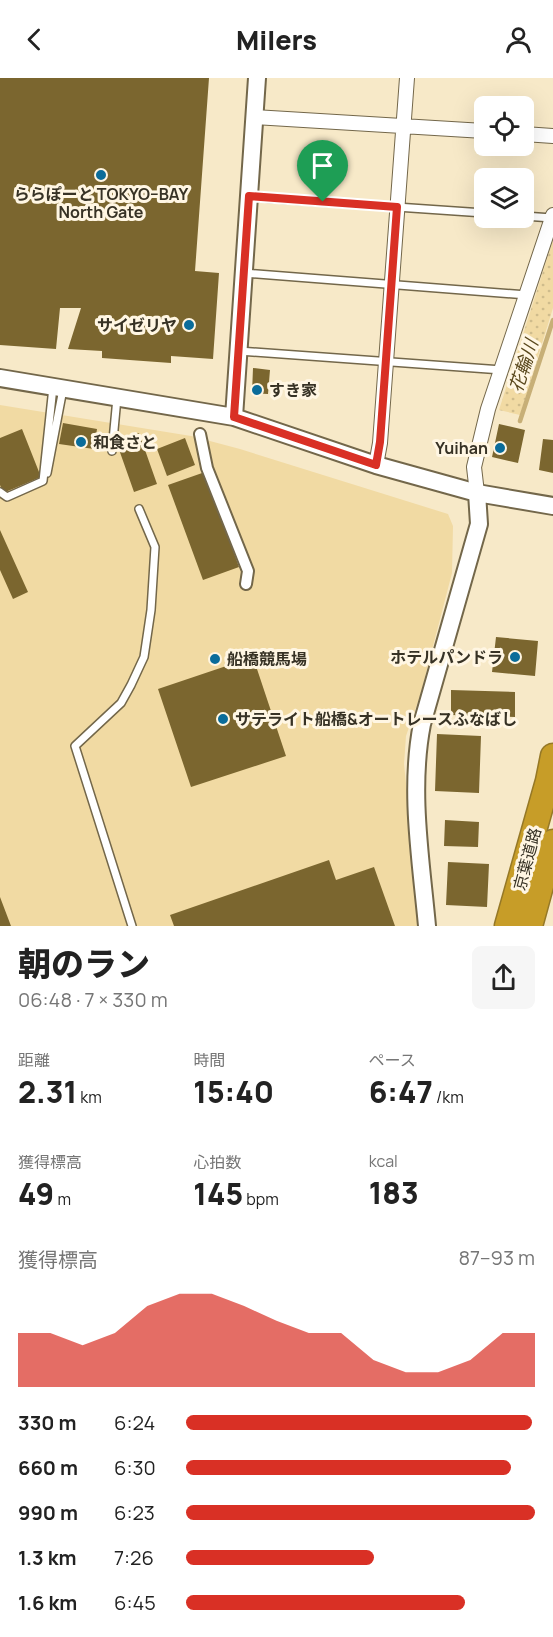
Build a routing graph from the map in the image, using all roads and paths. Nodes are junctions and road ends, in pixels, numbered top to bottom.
1 (257, 78) edge
2 (407, 78) edge
3 (254, 117) junction
4 (403, 126) junction
5 (474, 131) edge
6 (534, 135) edge
7 (553, 136) edge
8 (249, 196) junction
9 (397, 207) junction
10 (474, 212) edge
11 (534, 216) edge
12 (553, 216) edge
13 (244, 273) junction
14 (392, 284) junction
15 (527, 295) junction
16 (239, 351) junction
17 (387, 362) junction
18 (502, 370) junction
19 (0, 378) edge
20 (58, 388) junction
21 (117, 398) junction
22 (234, 417) junction
23 (200, 434) dead end
24 (112, 451) dead end
25 (376, 465) junction
26 (47, 473) dead end
27 (0, 492) edge
28 (477, 493) junction
29 (553, 506) edge
30 (139, 509) dead end
31 (246, 584) dead end
32 (553, 756) edge
33 (553, 842) edge
34 (132, 926) edge
35 (427, 926) edge
36 (507, 926) edge
37 (530, 926) edge

1 - 3 street
2 - 4 street
3 - 4 street
3 - 8 street
4 - 5 street
4 - 9 street
6 - 7 street
8 - 9 lane
8 - 13 street
9 - 10 lane
9 - 14 street
11 - 12 lane
12 - 15 street
13 - 14 lane
13 - 16 street
14 - 15 lane
14 - 17 street
15 - 18 street
16 - 17 lane
16 - 22 street
17 - 18 lane
17 - 25 street
18 - 28 street
19 - 20 street
20 - 21 street
20 - 26 lane
20 - 27 lane
21 - 22 street
21 - 24 lane
22 - 25 street
23 - 31 street
25 - 28 street
28 - 29 street
28 - 35 street
30 - 34 lane
32 - 36 highway, 京葉道路
33 - 37 highway, 京葉道路

